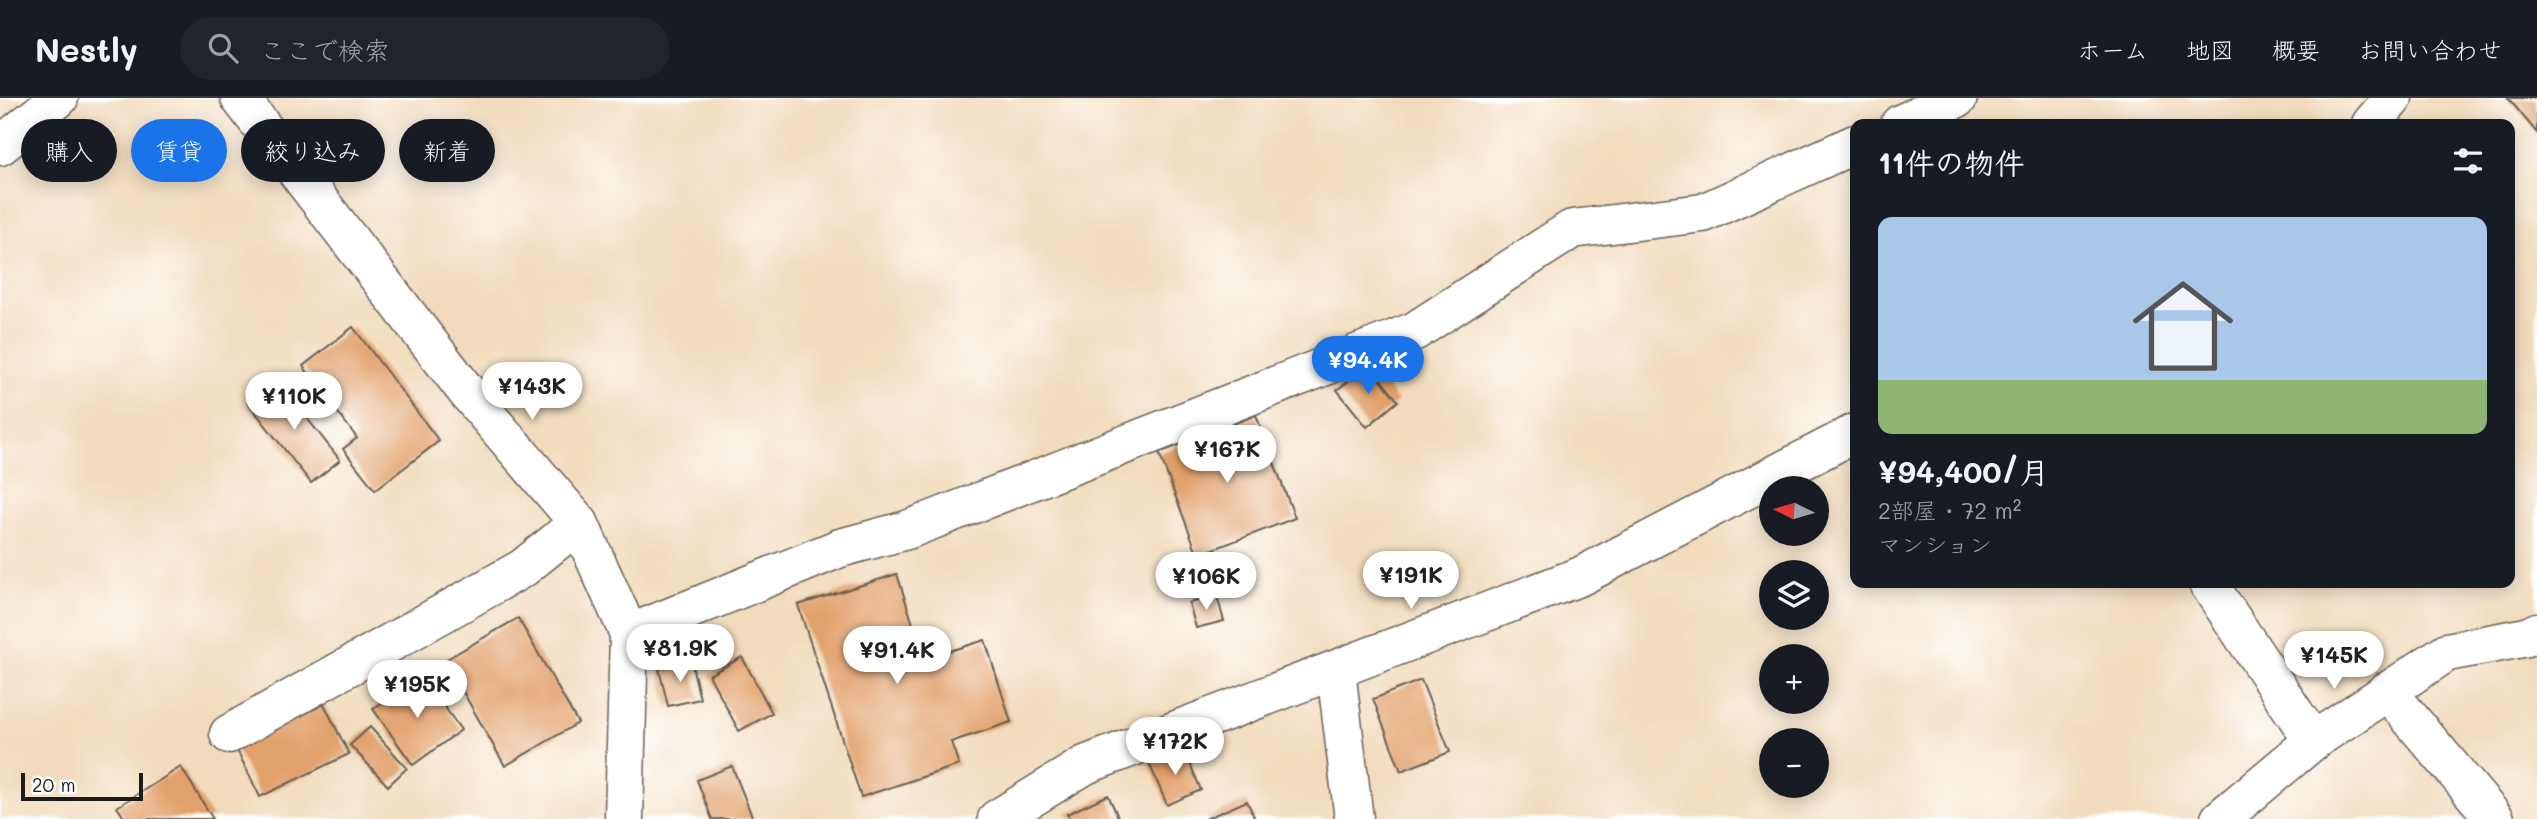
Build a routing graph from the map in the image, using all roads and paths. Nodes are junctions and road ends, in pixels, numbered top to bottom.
1 (59, 98) edge
2 (240, 98) edge
3 (1958, 98) edge
4 (2393, 98) edge
5 (1911, 119) edge
6 (2375, 119) edge
7 (0, 146) edge
8 (1850, 146) edge
9 (1850, 436) edge
10 (579, 523) junction
11 (2211, 588) edge
12 (2537, 632) edge
13 (629, 634) junction
14 (1336, 671) junction
15 (2388, 691) junction
16 (229, 734) dead end
17 (2313, 741) junction
18 (624, 819) edge
19 (997, 819) edge
20 (1354, 819) edge
21 (2220, 819) edge
22 (2494, 819) edge

1 - 7 street
2 - 10 street
3 - 5 street
4 - 6 street
8 - 13 street
9 - 14 street
10 - 13 street
10 - 16 street
11 - 17 street
12 - 15 street
13 - 18 street
14 - 19 street
14 - 20 street
15 - 17 street
15 - 22 street
17 - 21 street

